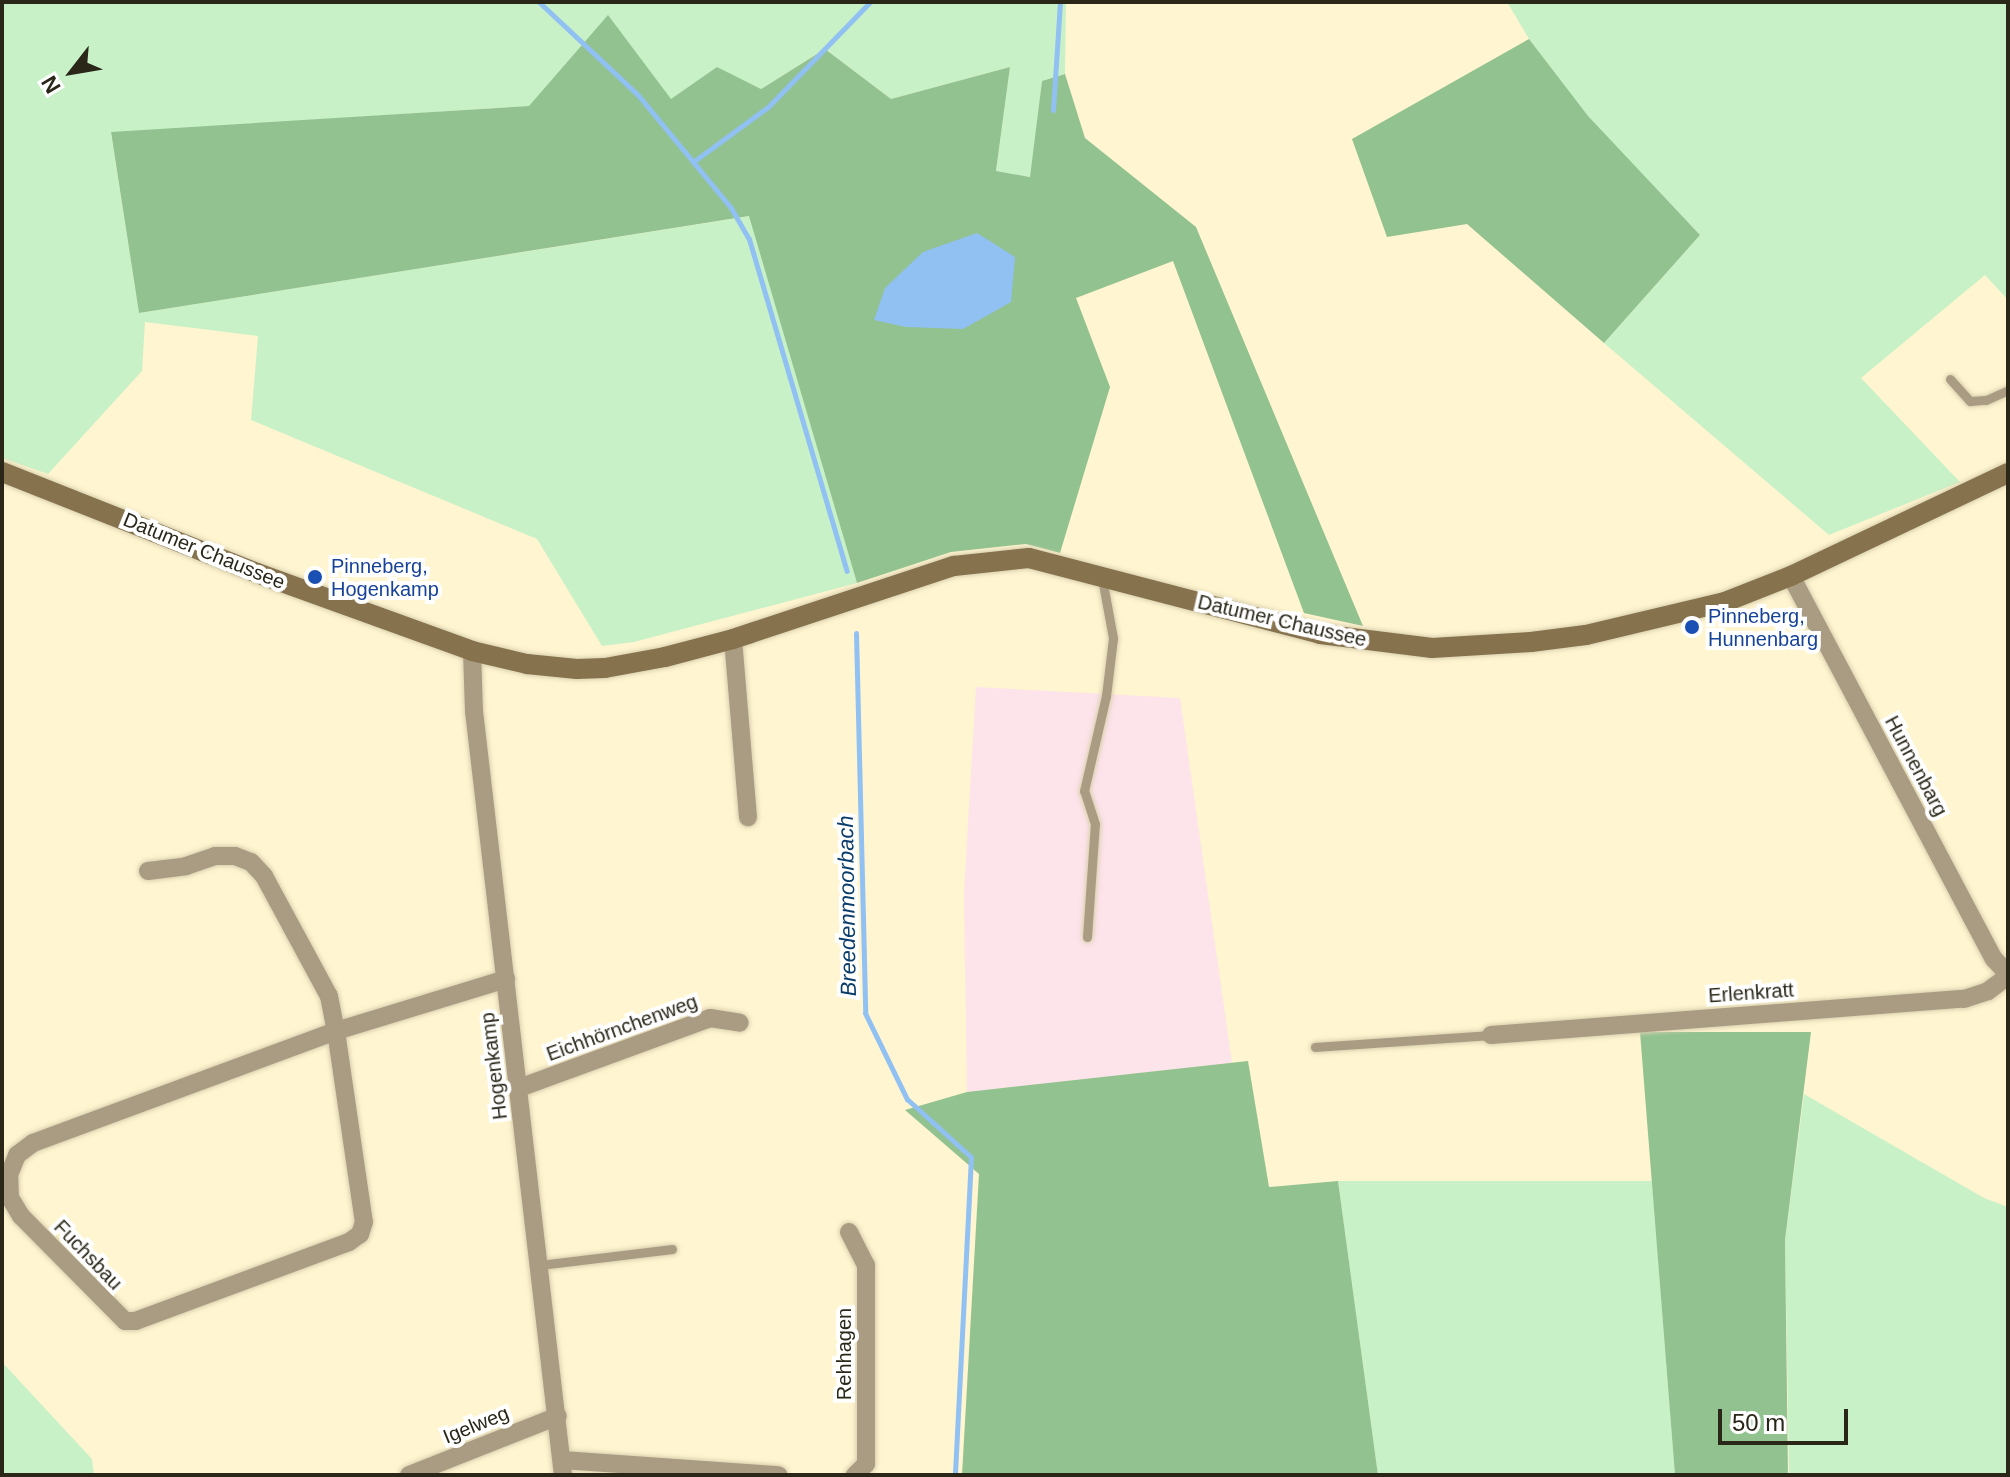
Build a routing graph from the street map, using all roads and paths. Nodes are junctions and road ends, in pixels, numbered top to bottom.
1 (1950, 379) dead end
2 (2008, 390) edge
3 (2, 472) edge
4 (2008, 473) edge
5 (1102, 574) junction
6 (1791, 576) junction
7 (733, 639) junction
8 (472, 651) junction
9 (748, 817) dead end
10 (148, 871) dead end
11 (1087, 937) dead end
12 (2008, 975) edge
13 (506, 979) junction
14 (740, 1023) dead end
15 (336, 1031) junction
16 (1491, 1035) joint
17 (1315, 1047) dead end
18 (519, 1088) junction
19 (849, 1232) dead end
20 (672, 1249) dead end
21 (540, 1265) junction
22 (558, 1416) junction
23 (563, 1467) edge
24 (409, 1475) edge
25 (778, 1475) edge
26 (855, 1475) edge

1 - 2 lane
3 - 8 street, Datumer Chaussee
4 - 6 street, Datumer Chaussee
5 - 6 street, Datumer Chaussee
5 - 7 street, Datumer Chaussee
5 - 11 lane
6 - 12 street, Hunnenbarg
7 - 8 street, Datumer Chaussee
7 - 9 street
8 - 13 street, Hogenkamp
10 - 15 street, Fuchsbau
12 - 16 street, Erlenkratt
13 - 15 street, Fuchsbau
13 - 18 street, Hogenkamp
14 - 18 street, Eichhörnchenweg
15 - 15 street, Fuchsbau
16 - 17 lane
18 - 21 street, Hogenkamp
19 - 26 street, Rehhagen
20 - 21 lane
21 - 22 street, Hogenkamp
22 - 23 street, Hogenkamp
22 - 24 street, Igelweg
23 - 25 street

